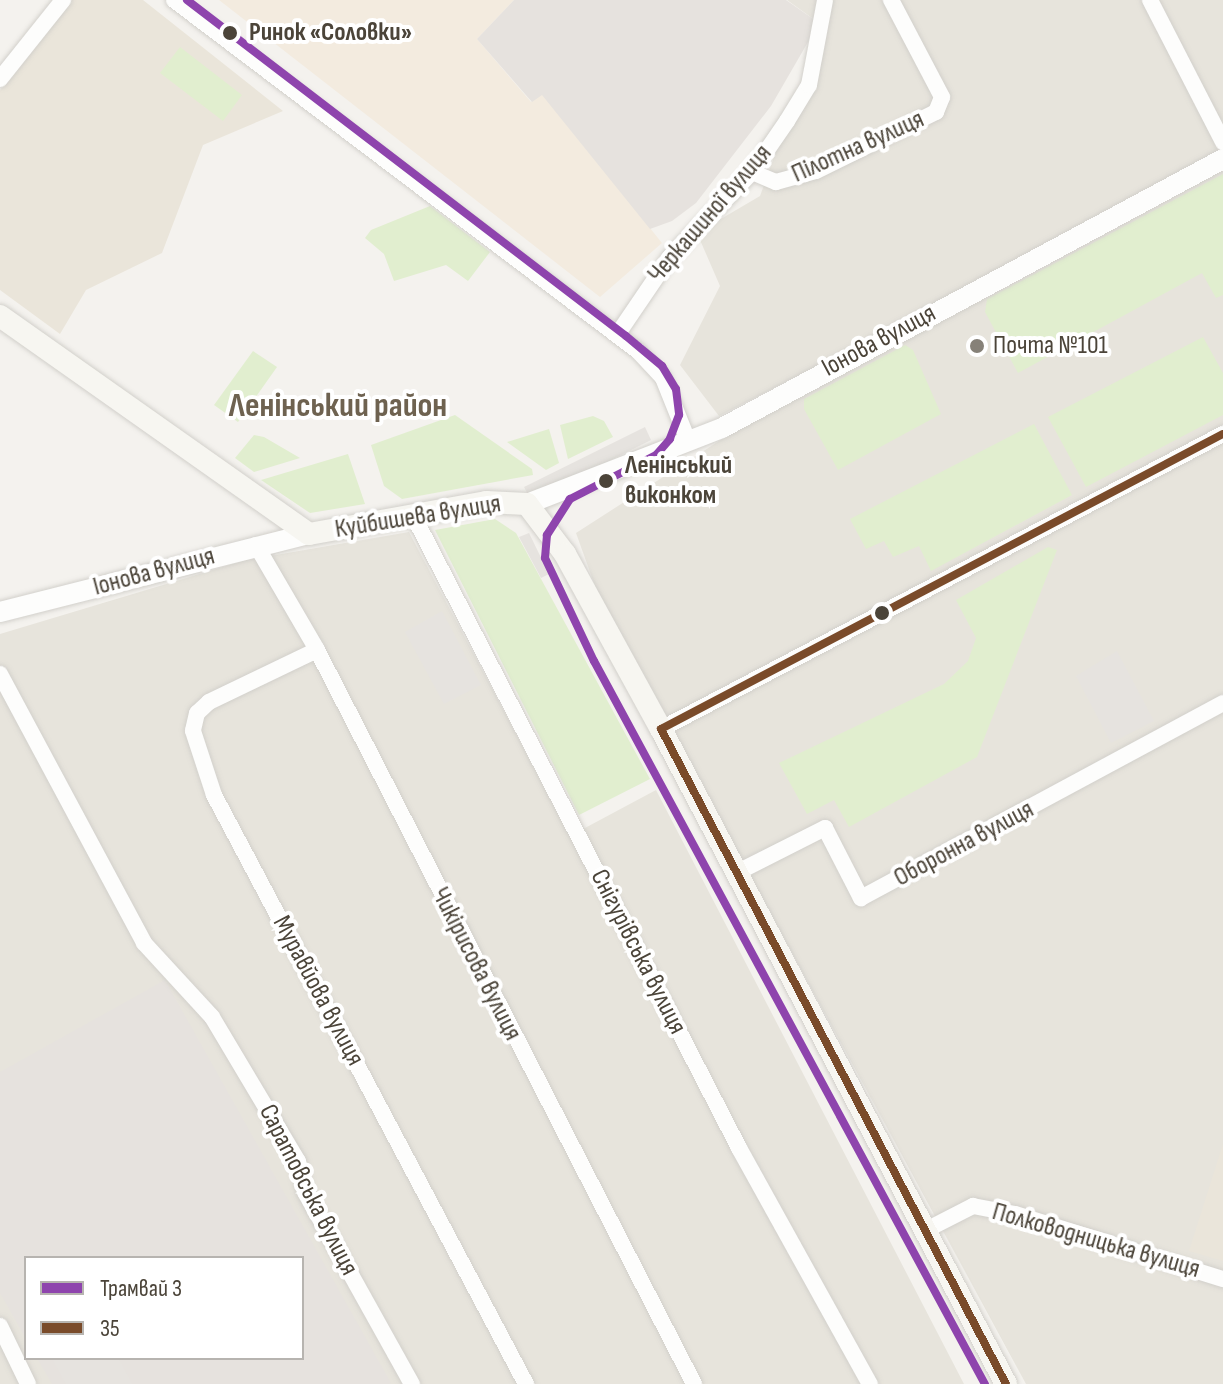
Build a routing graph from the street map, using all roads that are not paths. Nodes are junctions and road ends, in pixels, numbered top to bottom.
1 (63, 0) edge
2 (174, 0) edge
3 (825, 0) edge
4 (891, 0) edge
5 (1150, 0) edge
6 (0, 79) edge
7 (1223, 142) edge
8 (1223, 159) edge
9 (752, 172) junction
10 (0, 316) edge
11 (617, 335) junction
12 (1223, 434) edge
13 (687, 438) junction
14 (527, 504) junction
15 (413, 515) junction
16 (309, 534) junction
17 (256, 545) junction
18 (0, 612) edge
19 (317, 650) junction
20 (0, 674) edge
21 (1223, 703) edge
22 (661, 729) junction
23 (736, 873) junction
24 (926, 1230) junction
25 (1223, 1279) edge
26 (0, 1326) edge
27 (28, 1384) edge
28 (412, 1384) edge
29 (526, 1384) edge
30 (694, 1384) edge
31 (870, 1384) edge
32 (1006, 1384) edge

1 - 6 street
2 - 11 street
3 - 9 street, Черкашиної вулиця
4 - 9 street, Пілотна вулиця
5 - 7 street
8 - 13 street, Іонова вулиця
9 - 11 street, Черкашиної вулиця
10 - 16 main road, Куйбишева вулиця
11 - 13 street
12 - 22 street
13 - 14 street, Іонова вулиця
14 - 15 main road, Куйбишева вулиця
14 - 22 main road, Куйбишева вулиця
15 - 16 main road, Куйбишева вулиця
15 - 31 street, Снігурівська вулиця
16 - 17 street, Іонова вулиця
17 - 18 street, Іонова вулиця
17 - 19 street, Чикірисова вулиця
19 - 29 street, Муравйова вулиця
19 - 30 street, Чикірисова вулиця
20 - 28 street, Саратовська вулиця
21 - 23 street, Оборонна вулиця
22 - 23 main road, Куйбишева вулиця
23 - 24 main road, Куйбишева вулиця
24 - 25 street, Полководницька вулиця
24 - 32 main road, Куйбишева вулиця
26 - 27 street

